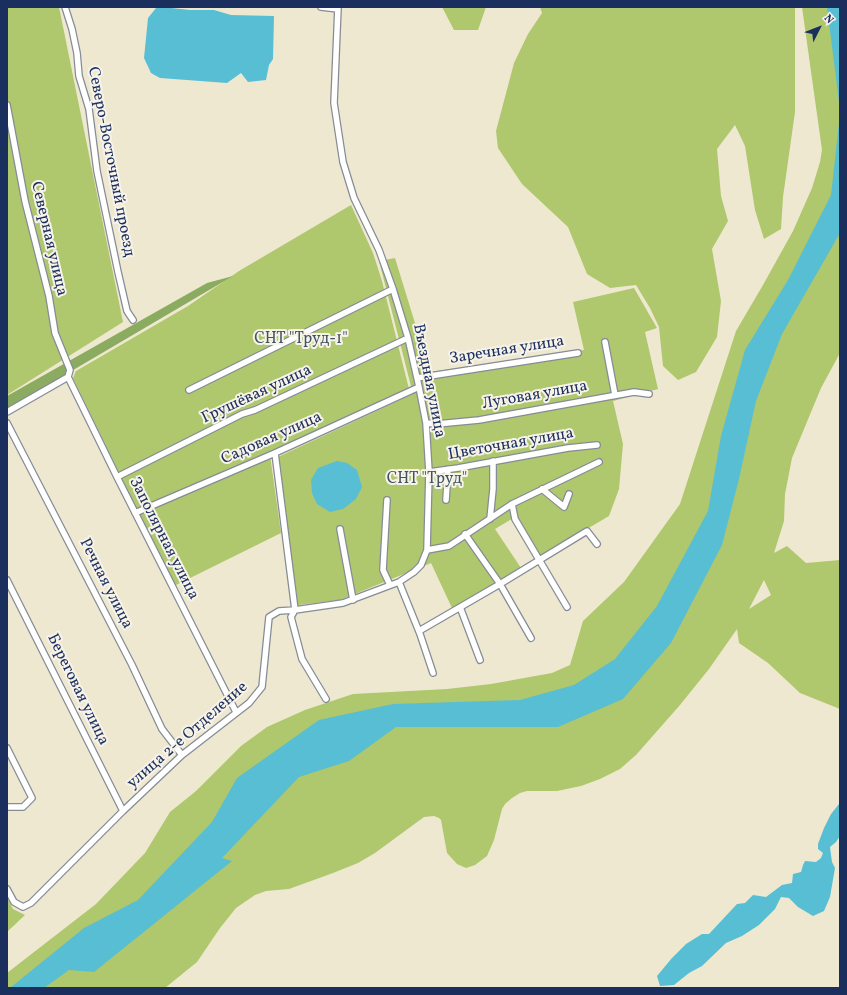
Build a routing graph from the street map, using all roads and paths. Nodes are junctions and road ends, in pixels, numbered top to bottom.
1 (65, 7) edge
2 (321, 7) edge
3 (338, 8) edge
4 (7, 106) edge
5 (393, 289) junction
6 (133, 320) dead end
7 (408, 338) junction
8 (605, 342) dead end
9 (578, 353) dead end
10 (68, 377) junction
11 (417, 378) junction
12 (419, 387) junction
13 (189, 390) dead end
14 (649, 394) dead end
15 (615, 395) junction
16 (7, 412) edge
17 (7, 423) edge
18 (426, 423) junction
19 (597, 445) dead end
20 (275, 453) junction
21 (493, 461) junction
22 (599, 462) dead end
23 (448, 469) junction
24 (429, 472) junction
25 (117, 477) junction
26 (542, 489) junction
27 (569, 494) dead end
28 (387, 500) dead end
29 (446, 500) dead end
30 (512, 504) junction
31 (135, 513) junction
32 (490, 519) junction
33 (340, 529) dead end
34 (465, 534) junction
35 (597, 544) dead end
36 (427, 550) junction
37 (540, 560) junction
38 (7, 580) edge
39 (399, 582) junction
40 (500, 584) junction
41 (390, 585) junction
42 (353, 600) junction
43 (460, 607) junction
44 (567, 607) dead end
45 (295, 610) junction
46 (419, 631) junction
47 (531, 638) dead end
48 (480, 660) dead end
49 (433, 673) dead end
50 (326, 699) dead end
51 (236, 712) junction
52 (7, 748) edge
53 (182, 755) junction
54 (7, 807) edge
55 (123, 811) junction
56 (7, 889) edge

1 - 6 street, Северо-Восточный проезд
2 - 3 street
3 - 5 street, Въездная улица
4 - 10 street, Северная улица
5 - 7 street, Въездная улица
5 - 13 street
7 - 11 street, Въездная улица
7 - 25 street, Грушёвая улица
8 - 15 street
9 - 11 street, Заречная улица
10 - 16 street
10 - 25 street, Заполярная улица
11 - 12 street, Въездная улица
12 - 18 street, Въездная улица
12 - 20 street, Садовая улица
14 - 15 street, Луговая улица
15 - 18 street, Луговая улица
17 - 53 street, Речная улица
18 - 24 street, Въездная улица
19 - 21 street, Цветочная улица
20 - 31 street, Садовая улица
20 - 45 street
21 - 23 street, Цветочная улица
21 - 32 street
22 - 26 street
23 - 24 street, Цветочная улица
23 - 29 street
24 - 36 street, Въездная улица
25 - 31 street, Заполярная улица
26 - 27 street
26 - 30 street
28 - 41 street
30 - 32 street
30 - 37 street
31 - 51 street, Заполярная улица
32 - 34 street
33 - 42 street
34 - 36 street
34 - 40 street
35 - 37 street
36 - 39 street, Въездная улица
37 - 40 street
37 - 44 street
38 - 55 street, Береговая улица
39 - 41 street, улица 2-е Отделение
39 - 46 street
40 - 43 street
40 - 47 street
41 - 42 street, улица 2-е Отделение
42 - 45 street, улица 2-е Отделение
43 - 46 street
43 - 48 street
45 - 50 street
45 - 51 street, улица 2-е Отделение
46 - 49 street
51 - 53 street, улица 2-е Отделение
52 - 54 street
53 - 55 street, улица 2-е Отделение
55 - 56 street, улица 2-е Отделение

